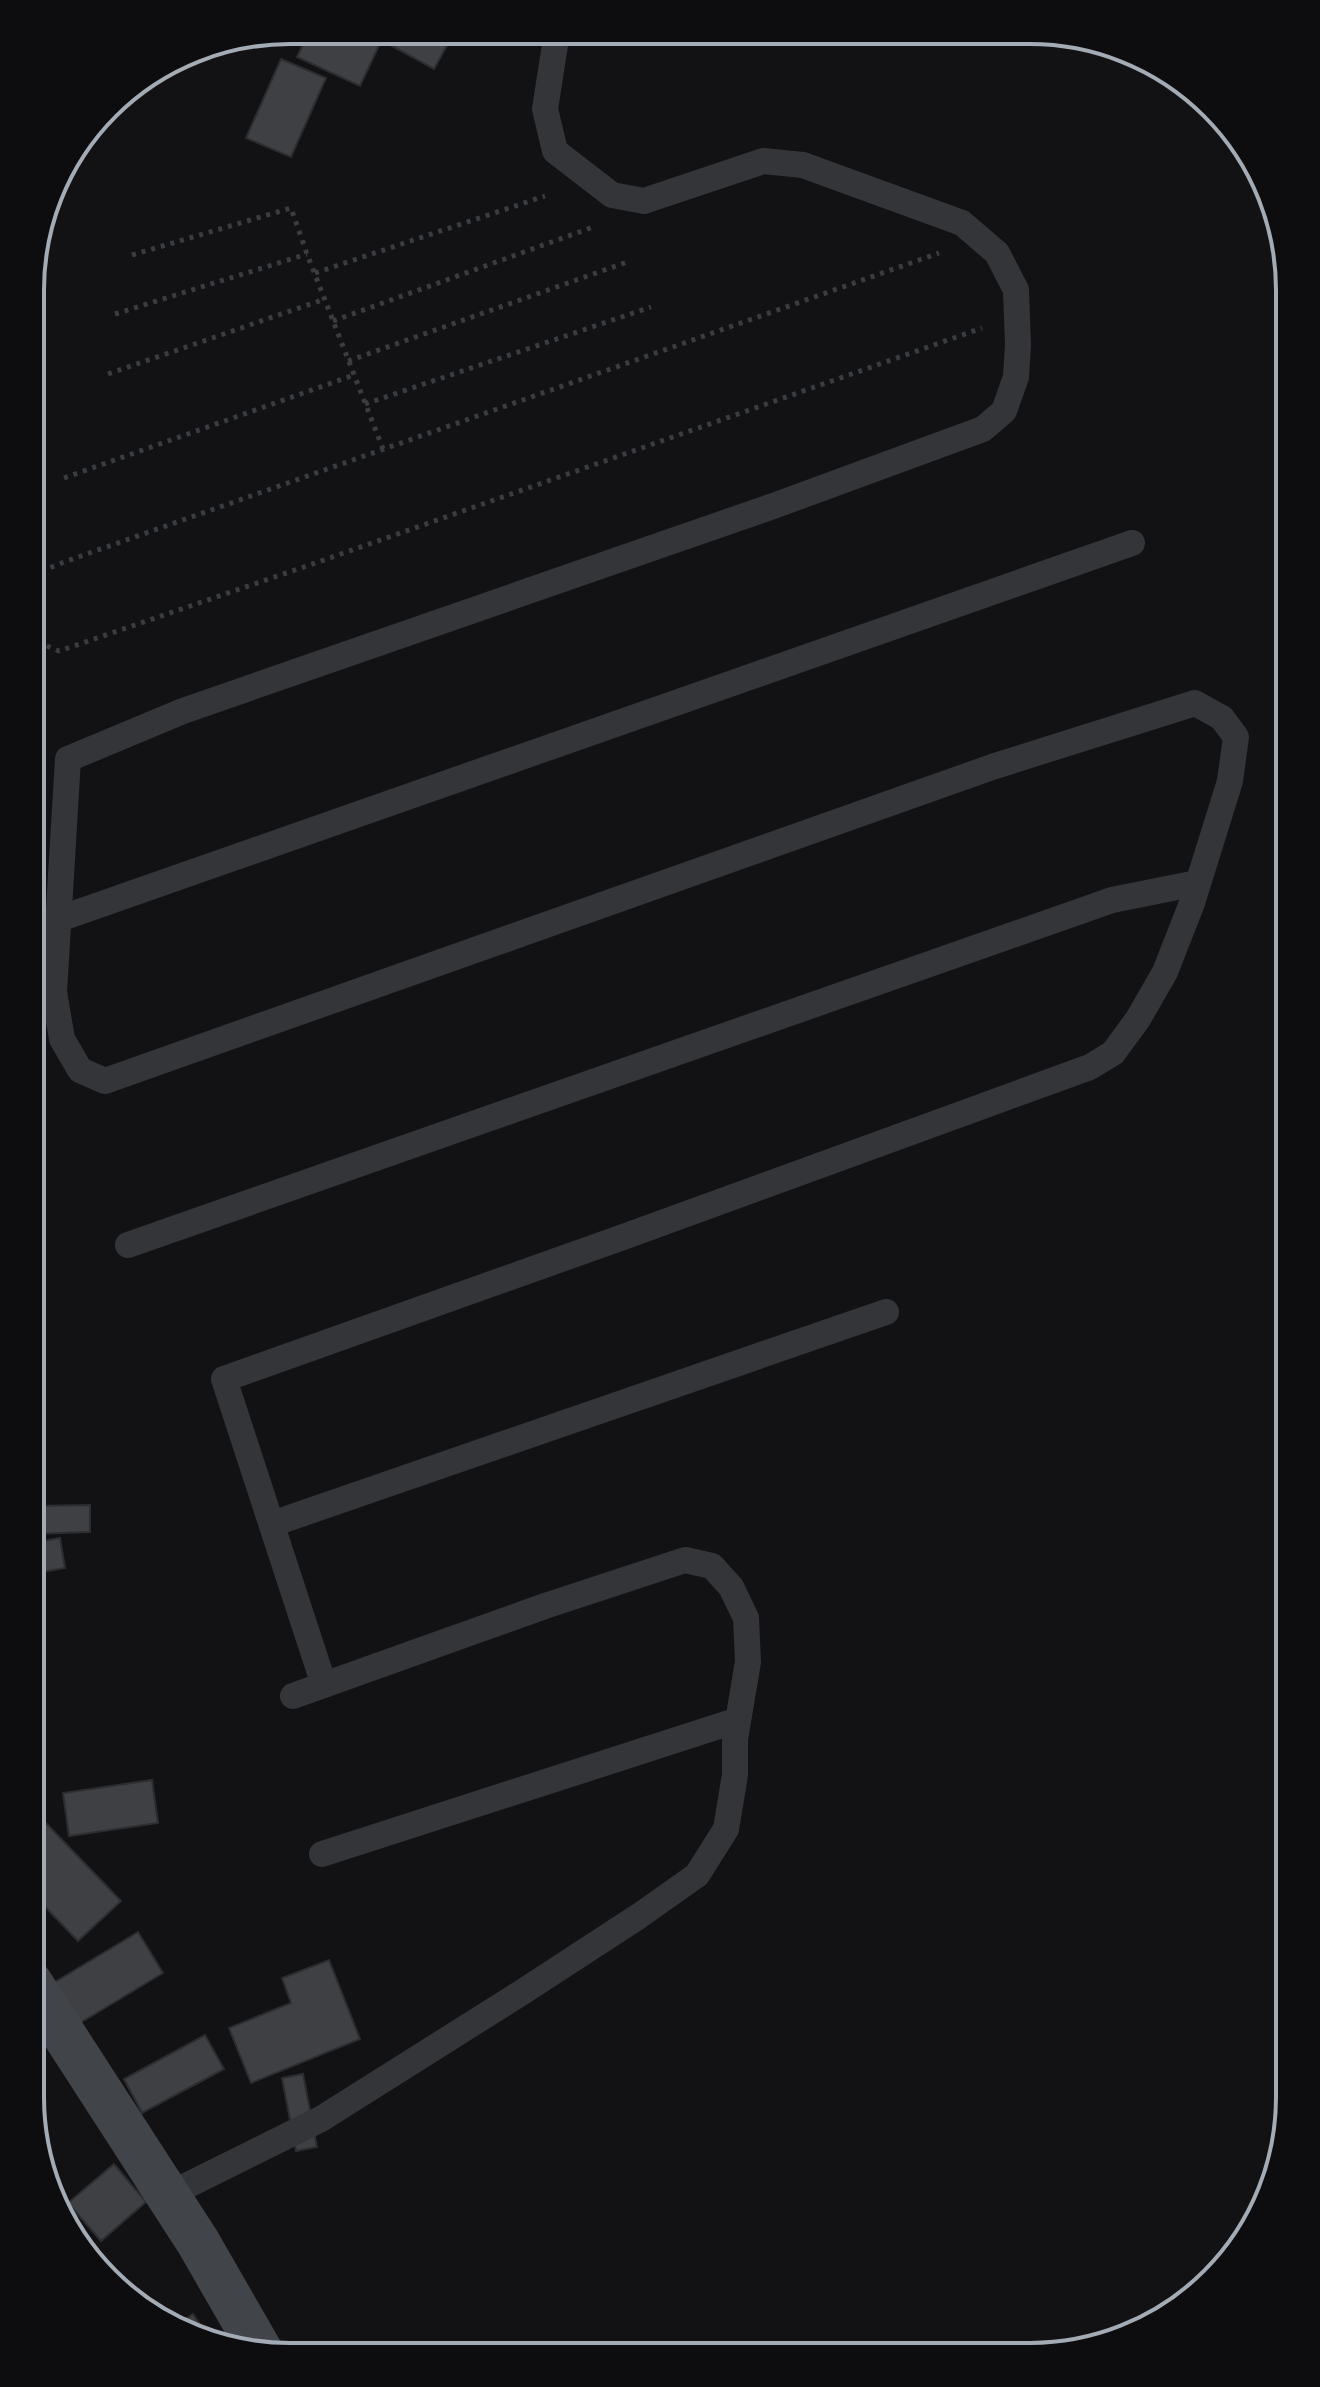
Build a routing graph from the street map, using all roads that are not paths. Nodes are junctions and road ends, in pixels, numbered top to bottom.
1 (555, 45) edge
2 (1132, 543) dead end
3 (1197, 883) junction
4 (59, 919) junction
5 (128, 1245) dead end
6 (886, 1312) dead end
7 (272, 1524) junction
8 (324, 1685) junction
9 (293, 1696) dead end
10 (738, 1720) junction
11 (322, 1854) dead end
12 (44, 2004) edge
13 (168, 2195) junction
14 (255, 2340) edge

1 - 4 lane
2 - 4 lane
3 - 4 lane
3 - 5 lane
3 - 7 lane
6 - 7 lane
7 - 8 lane
8 - 9 lane
8 - 10 lane
10 - 11 lane
10 - 13 lane
12 - 13 main road
13 - 14 main road

